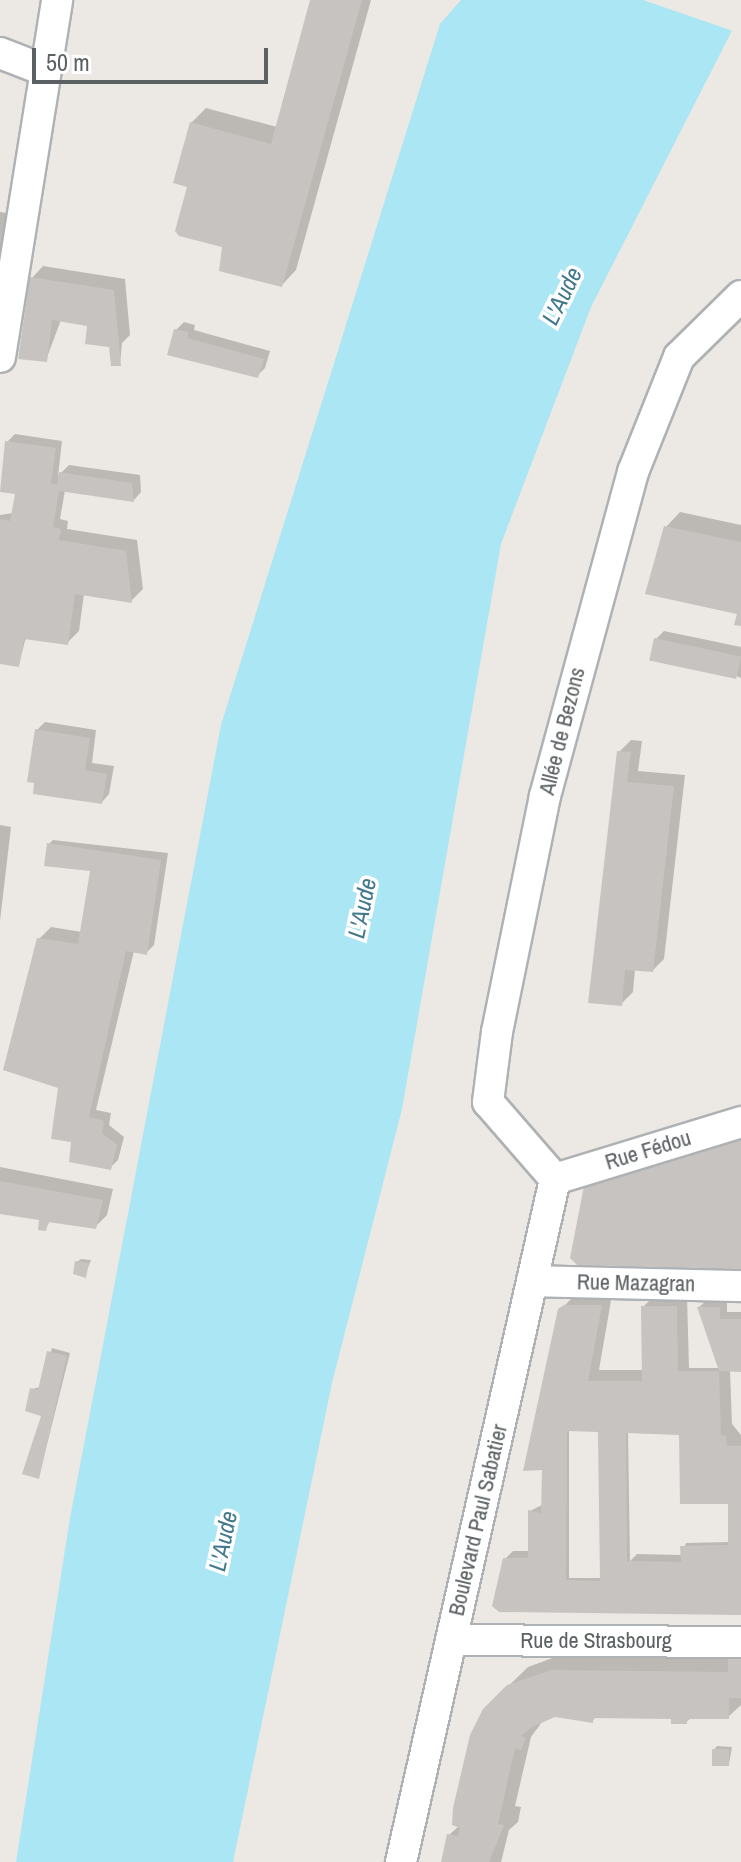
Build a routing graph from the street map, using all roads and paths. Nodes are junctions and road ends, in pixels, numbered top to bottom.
1 (57, 0) edge
2 (0, 53) edge
3 (44, 70) junction
4 (741, 296) edge
5 (0, 357) edge
6 (741, 1122) edge
7 (555, 1179) junction
8 (532, 1281) junction
9 (741, 1286) edge
10 (451, 1640) junction
11 (741, 1642) edge
12 (401, 1862) edge

1 - 3 street
2 - 3 street
3 - 5 street
4 - 7 street, Allée de Bezons
6 - 7 street, Rue Fédou
7 - 8 street, Boulevard Paul Sabatier
8 - 9 street, Rue Mazagran
8 - 10 street, Boulevard Paul Sabatier
10 - 11 street, Rue de Strasbourg
10 - 12 street, Boulevard Paul Sabatier

